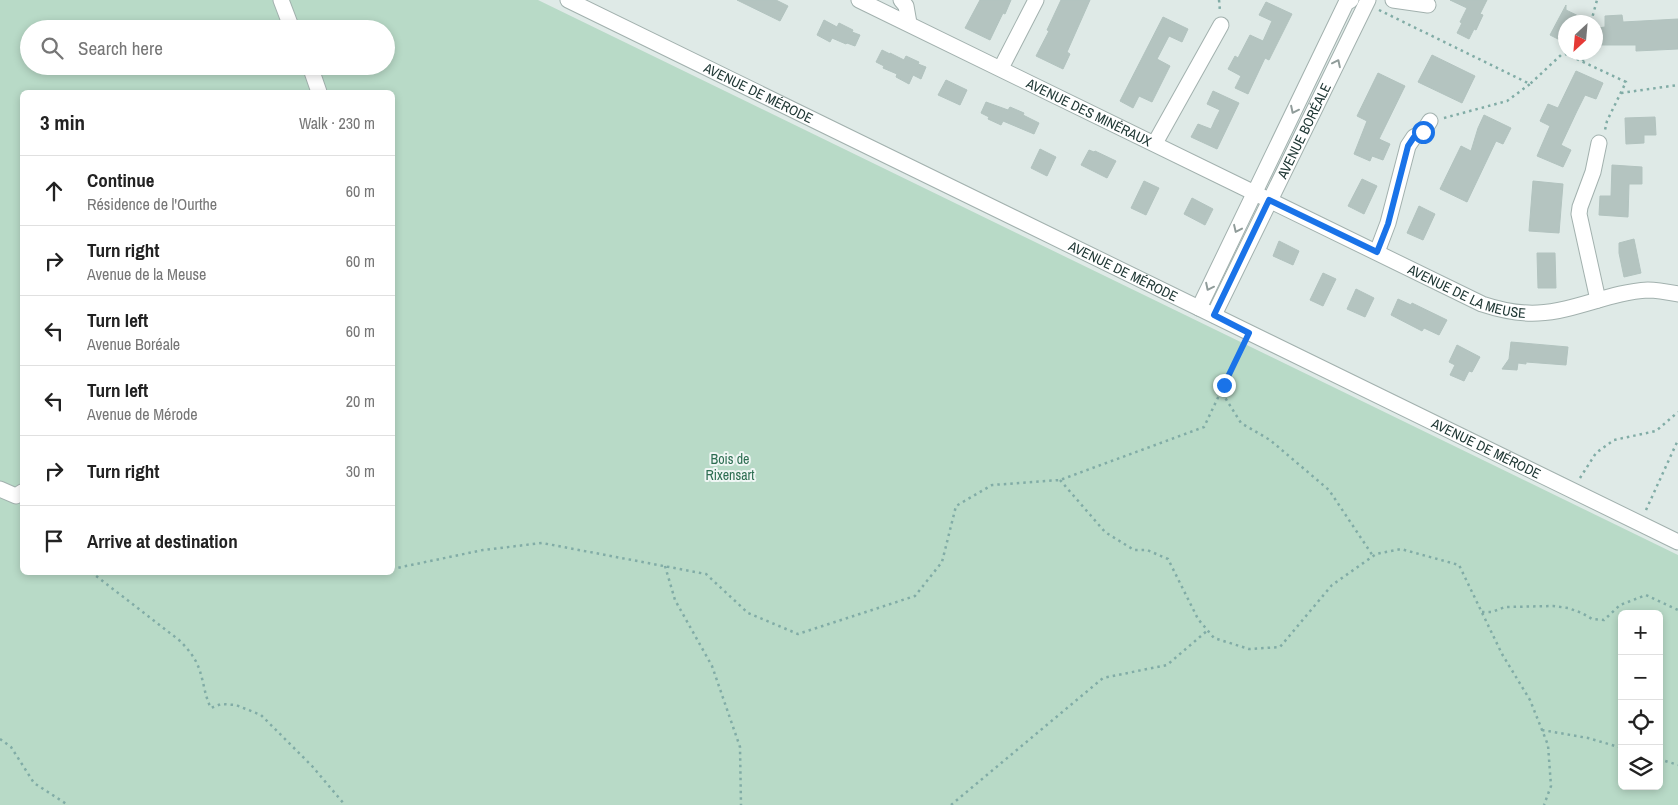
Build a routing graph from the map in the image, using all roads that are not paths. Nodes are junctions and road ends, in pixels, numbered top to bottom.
1 (281, 0) edge
2 (568, 0) edge
3 (859, 0) edge
4 (901, 0) edge
5 (1036, 0) edge
6 (1351, 0) edge
7 (1393, 0) edge
8 (1367, 2) edge
9 (1428, 5) dead end
10 (289, 20) edge
11 (909, 23) junction
12 (1221, 25) dead end
13 (1001, 68) junction
14 (313, 75) edge
15 (318, 90) edge
16 (1430, 121) road end
17 (1155, 143) junction
18 (1599, 143) road end
19 (1254, 193) junction
20 (1269, 200) junction
21 (1377, 252) junction
22 (1678, 294) edge
23 (1598, 300) junction
24 (1199, 308) junction
25 (1214, 315) junction
26 (0, 490) edge
27 (20, 493) edge
28 (1678, 542) edge

1 - 10 street
2 - 24 street, AVENUE DE MÉRODE
3 - 11 street, AVENUE DES MINÉRAUX
4 - 11 street
5 - 13 street
6 -> 19 street, AVENUE BORÉALE
7 - 9 street
20 -> 8 street, AVENUE BORÉALE
11 - 13 street, AVENUE DES MINÉRAUX
12 - 17 street
13 - 17 street, AVENUE DES MINÉRAUX
14 - 15 street
16 - 21 street
17 - 19 street, AVENUE DES MINÉRAUX
18 - 23 street
19 - 20 street, AVENUE DES MINÉRAUX
19 -> 24 street, AVENUE BORÉALE
20 - 21 street, AVENUE DE LA MEUSE
20 - 25 street, AVENUE BORÉALE
21 - 23 street, AVENUE DE LA MEUSE
22 - 23 street, AVENUE DE LA MEUSE
24 - 25 street, AVENUE DE MÉRODE
25 - 28 street, AVENUE DE MÉRODE
26 - 27 street

